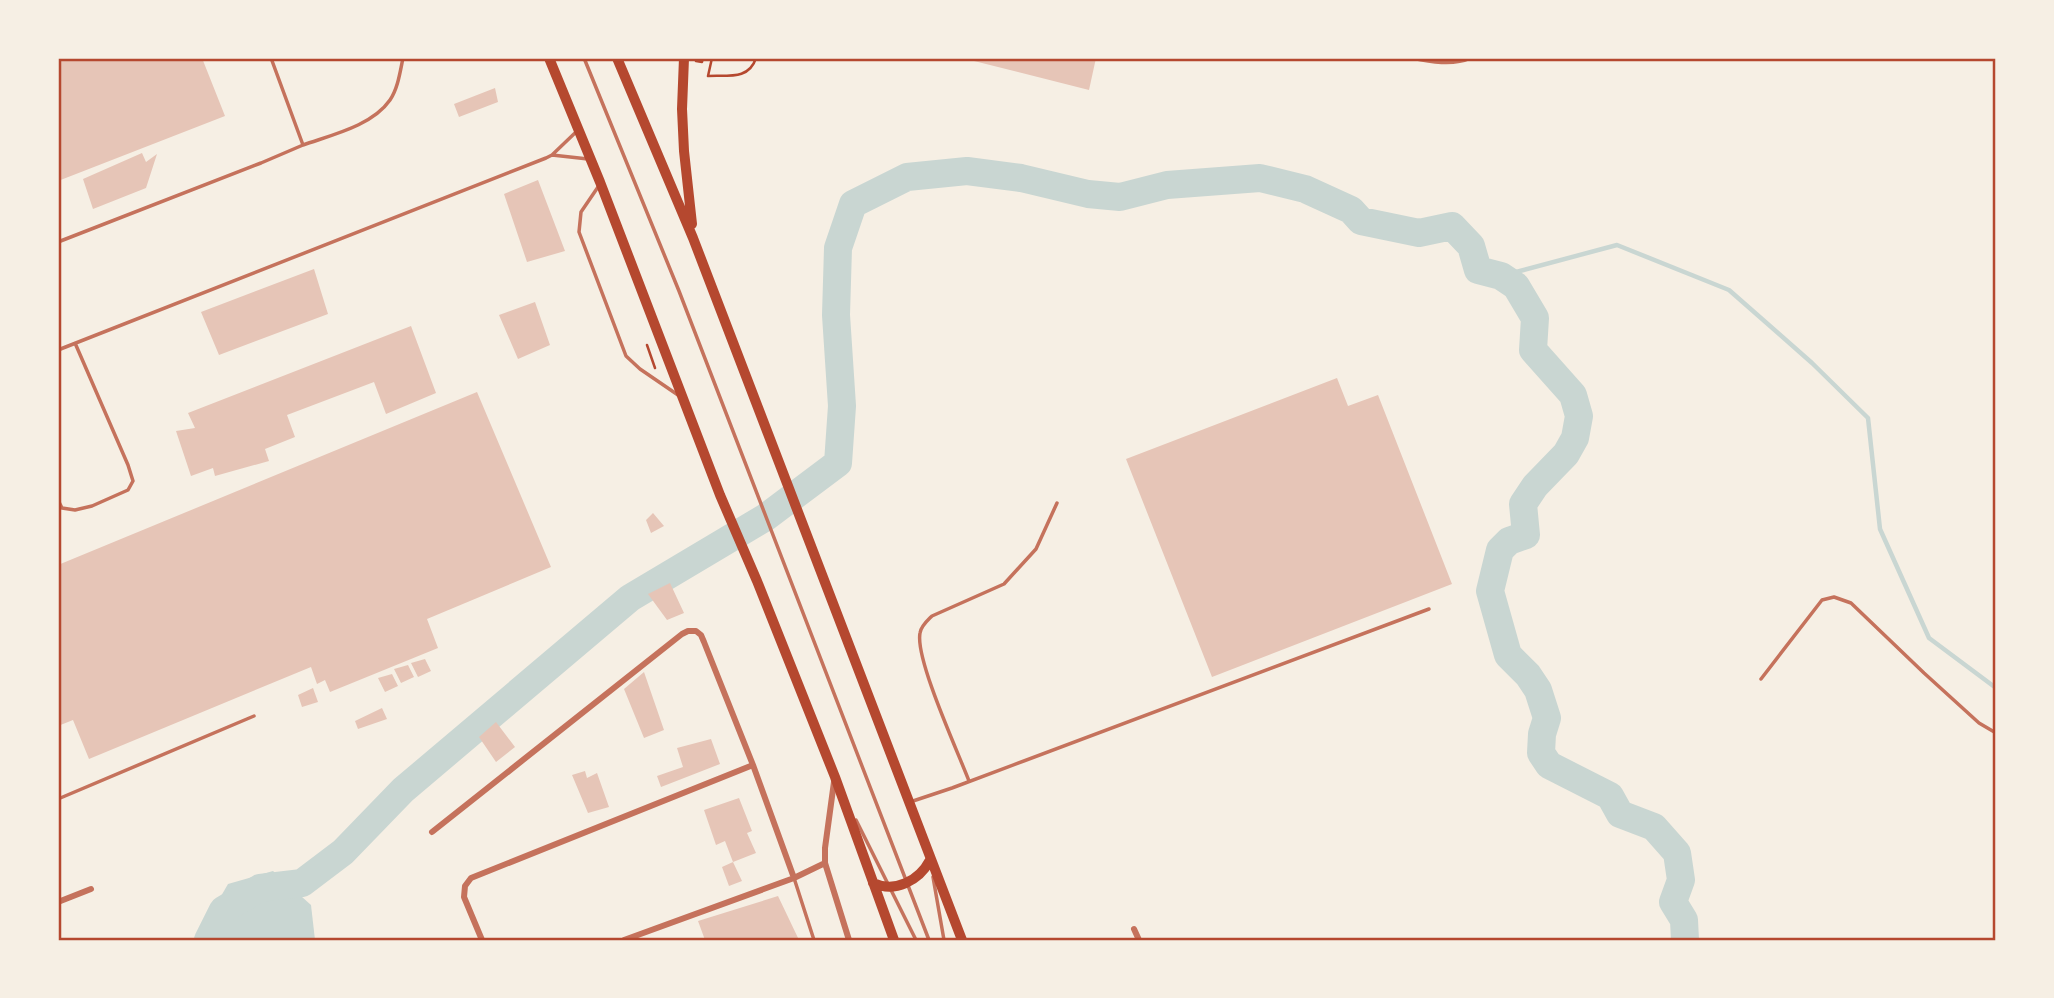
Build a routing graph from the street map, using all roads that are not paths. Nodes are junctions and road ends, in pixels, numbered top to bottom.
1 (271, 58) edge
2 (403, 58) edge
3 (549, 58) edge
4 (584, 58) edge
5 (617, 58) edge
6 (684, 58) edge
7 (1412, 58) edge
8 (1471, 58) edge
9 (579, 129) junction
10 (303, 145) junction
11 (552, 155) junction
12 (591, 160) junction
13 (600, 182) junction
14 (693, 237) junction
15 (58, 242) edge
16 (75, 343) junction
17 (58, 349) edge
18 (682, 398) junction
19 (58, 500) edge
20 (1057, 503) dead end
21 (1429, 609) dead end
22 (1761, 679) dead end
23 (254, 716) dead end
24 (1996, 733) edge
25 (753, 765) junction
26 (835, 778) junction
27 (969, 781) junction
28 (58, 799) edge
29 (910, 802) junction
30 (432, 832) dead end
31 (930, 860) junction
32 (825, 863) junction
33 (794, 878) junction
34 (873, 883) junction
35 (907, 883) junction
36 (889, 887) junction
37 (91, 889) dead end
38 (58, 902) edge
39 (1134, 929) dead end
40 (482, 940) edge
41 (624, 940) edge
42 (814, 940) edge
43 (849, 940) edge
44 (894, 940) edge
45 (916, 940) edge
46 (929, 940) edge
47 (944, 940) edge
48 (962, 940) edge
49 (1139, 940) edge

1 - 10 lane
2 - 10 lane
3 - 9 highway
4 - 35 lane
5 - 14 highway
6 - 14 highway
7 - 8 lane
9 - 11 lane
9 - 12 highway
10 - 15 lane
11 - 12 lane
11 - 16 lane
12 - 13 highway
13 - 18 highway
13 - 18 lane
14 - 29 highway
16 - 17 lane
16 - 19 lane
18 - 26 highway
20 - 27 lane
21 - 27 lane
22 - 24 lane
23 - 28 lane
25 - 30 street
25 - 33 street
25 - 40 street
26 - 32 street
26 - 34 highway
26 - 36 lane
27 - 29 lane
29 - 31 highway
31 - 35 highway
31 - 47 lane
31 - 48 highway
32 - 33 street
32 - 43 street
33 - 41 street
33 - 42 lane
34 - 36 highway
34 - 44 highway
35 - 36 highway
35 - 46 lane
36 - 45 lane
37 - 38 street
39 - 49 street

